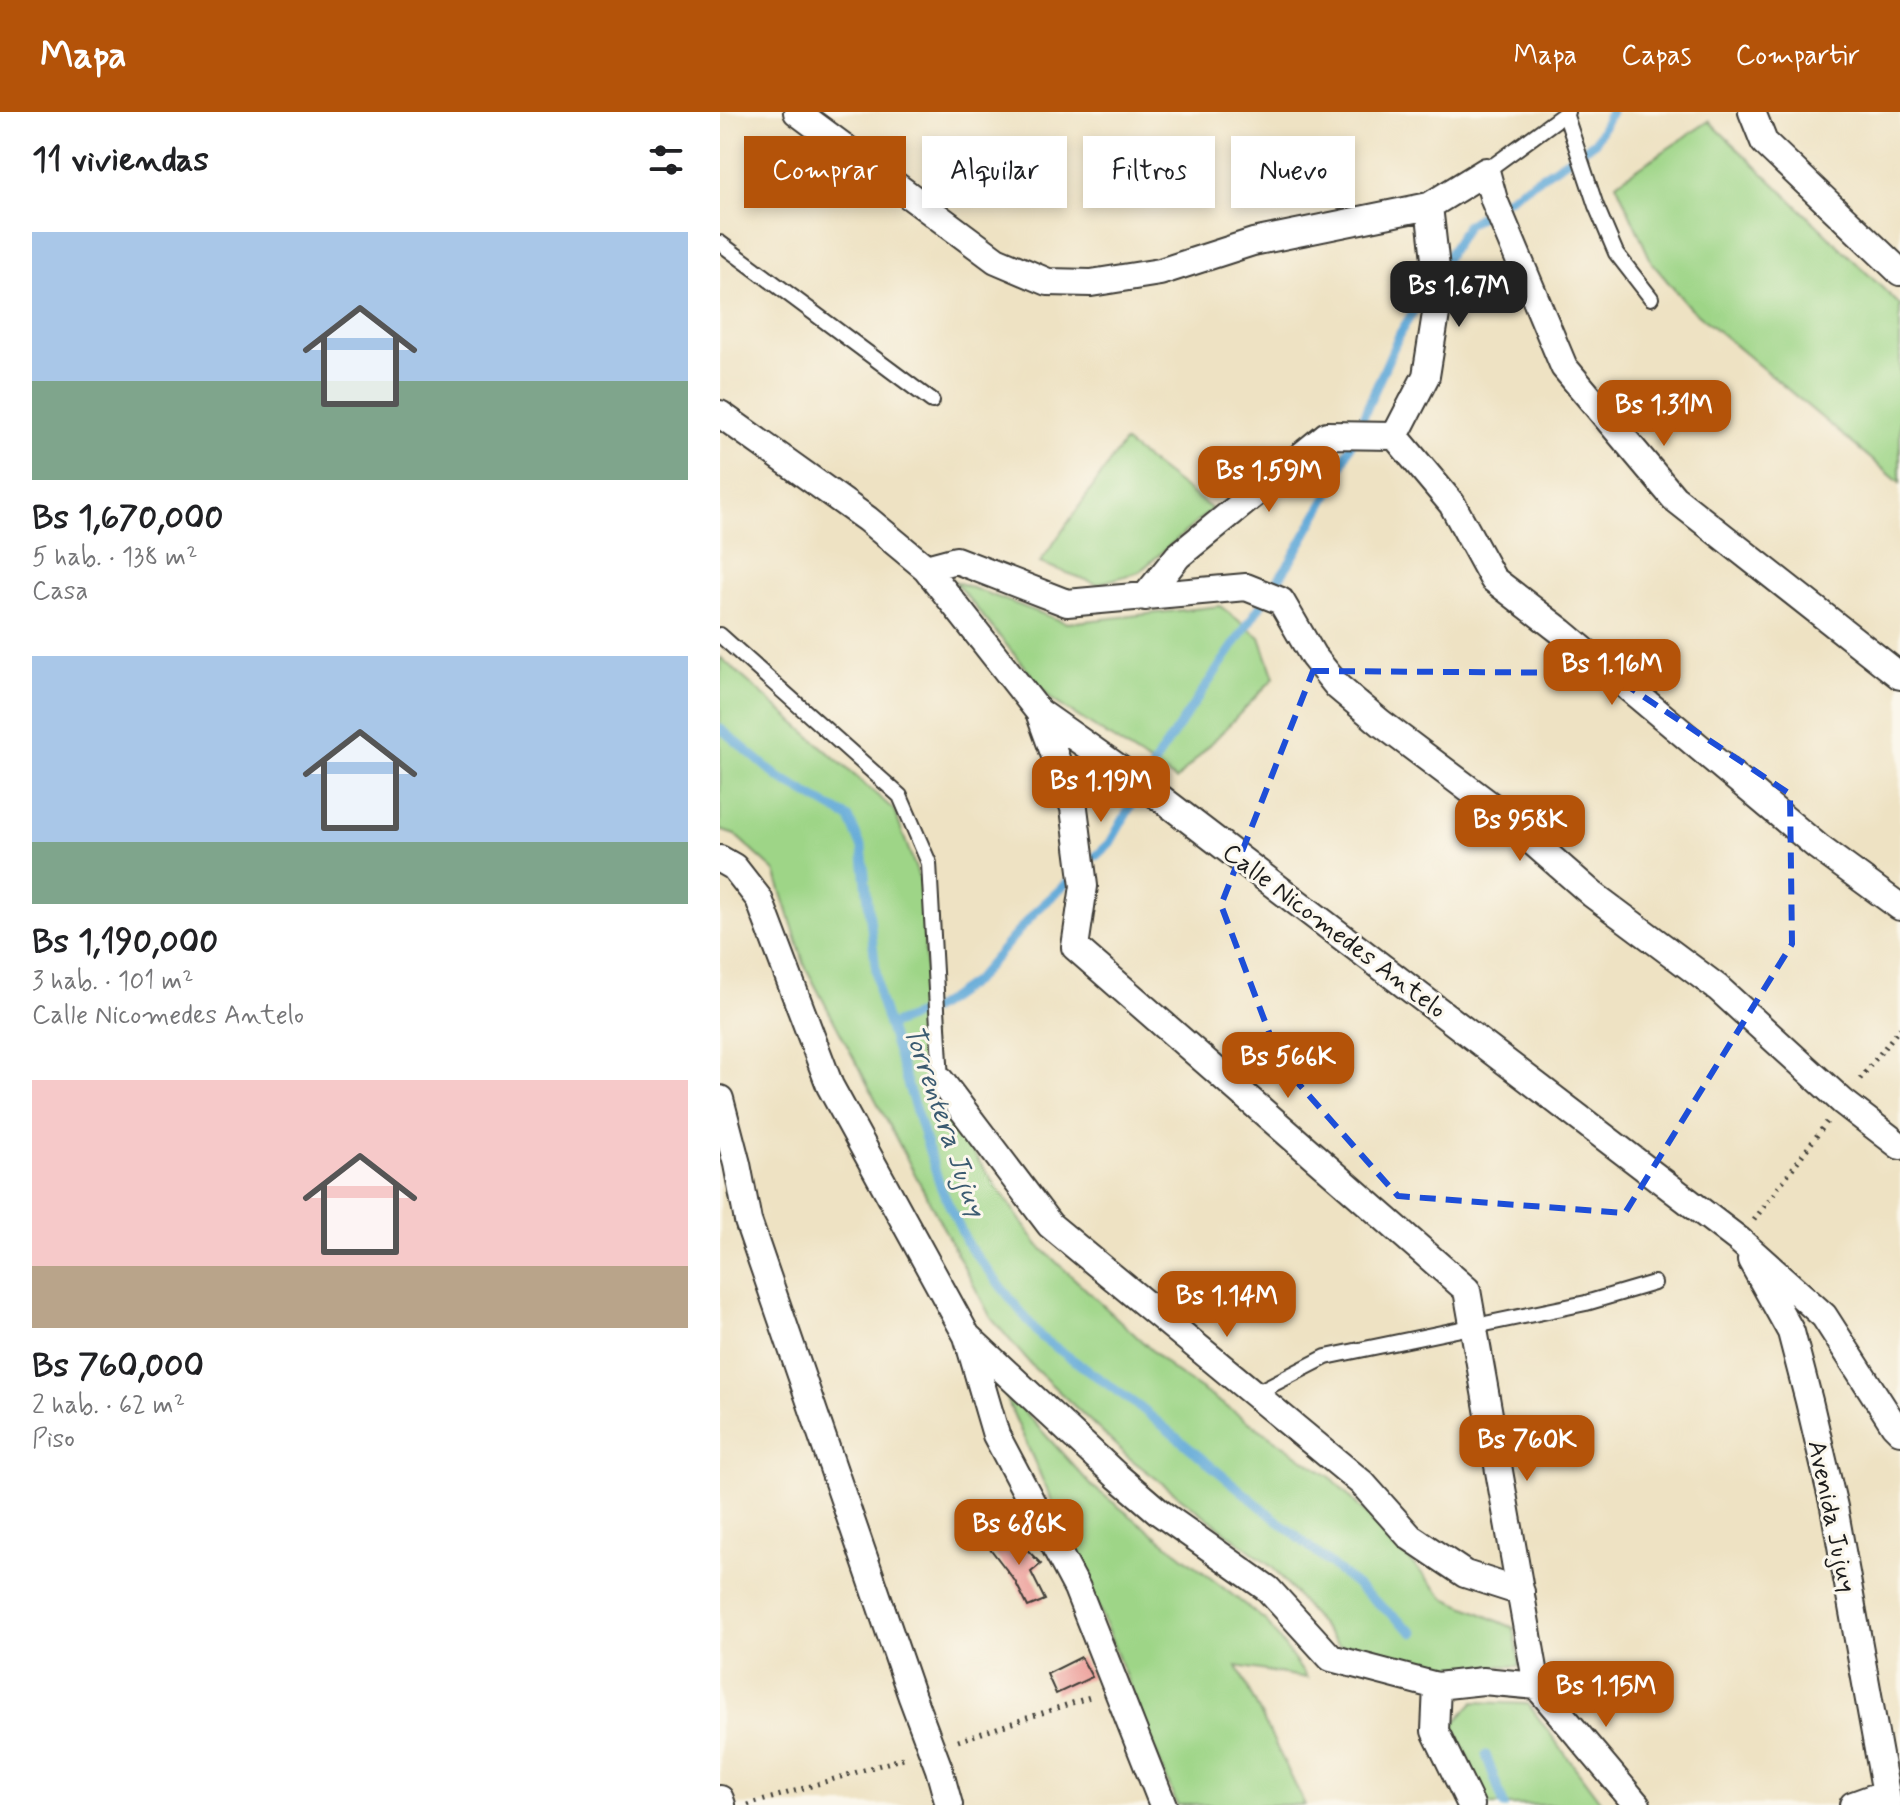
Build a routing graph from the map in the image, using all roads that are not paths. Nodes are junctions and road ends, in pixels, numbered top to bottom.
1 (797, 112) edge
2 (1752, 112) edge
3 (1566, 113) edge
4 (1486, 171) junction
5 (1429, 206) junction
6 (720, 243) edge
7 (1900, 272) edge
8 (1651, 298) dead end
9 (932, 401) dead end
10 (720, 414) edge
11 (1395, 436) junction
12 (926, 568) junction
13 (1145, 597) junction
14 (720, 635) edge
15 (1900, 676) edge
16 (1039, 712) junction
17 (720, 859) edge
18 (1900, 907) edge
19 (941, 1081) joint
20 (720, 1099) edge
21 (1900, 1146) edge
22 (1739, 1240) junction
23 (1654, 1283) dead end
24 (1474, 1327) junction
25 (967, 1336) junction
26 (1254, 1394) junction
27 (1900, 1431) edge
28 (1521, 1592) junction
29 (1437, 1686) junction
30 (1537, 1686) junction
31 (720, 1799) edge
32 (1887, 1799) edge
33 (722, 1805) edge
34 (949, 1805) edge
35 (1163, 1805) edge
36 (1471, 1805) edge
37 (1637, 1805) edge
38 (1853, 1805) edge

1 - 5 street
2 - 7 street
3 - 4 lane
3 - 8 lane
4 - 5 street
4 - 15 street
5 - 11 street
6 - 9 lane
10 - 12 street, Calle Nicomedes Antelo
11 - 13 street
11 - 18 street
12 - 13 street
12 - 16 street, Calle Nicomedes Antelo
13 - 21 street
14 - 19 lane
16 - 22 street, Calle Nicomedes Antelo
16 - 24 street
17 - 25 street
19 - 26 street
20 - 34 street
22 - 27 street, Calle Nicomedes Antelo
22 - 32 street, Avenida Jujuy
23 - 24 lane
24 - 26 lane
24 - 28 street
25 - 29 street
25 - 35 street
26 - 28 street
28 - 30 street
29 - 30 street
29 - 36 street
30 - 37 street
31 - 33 street
32 - 38 street

